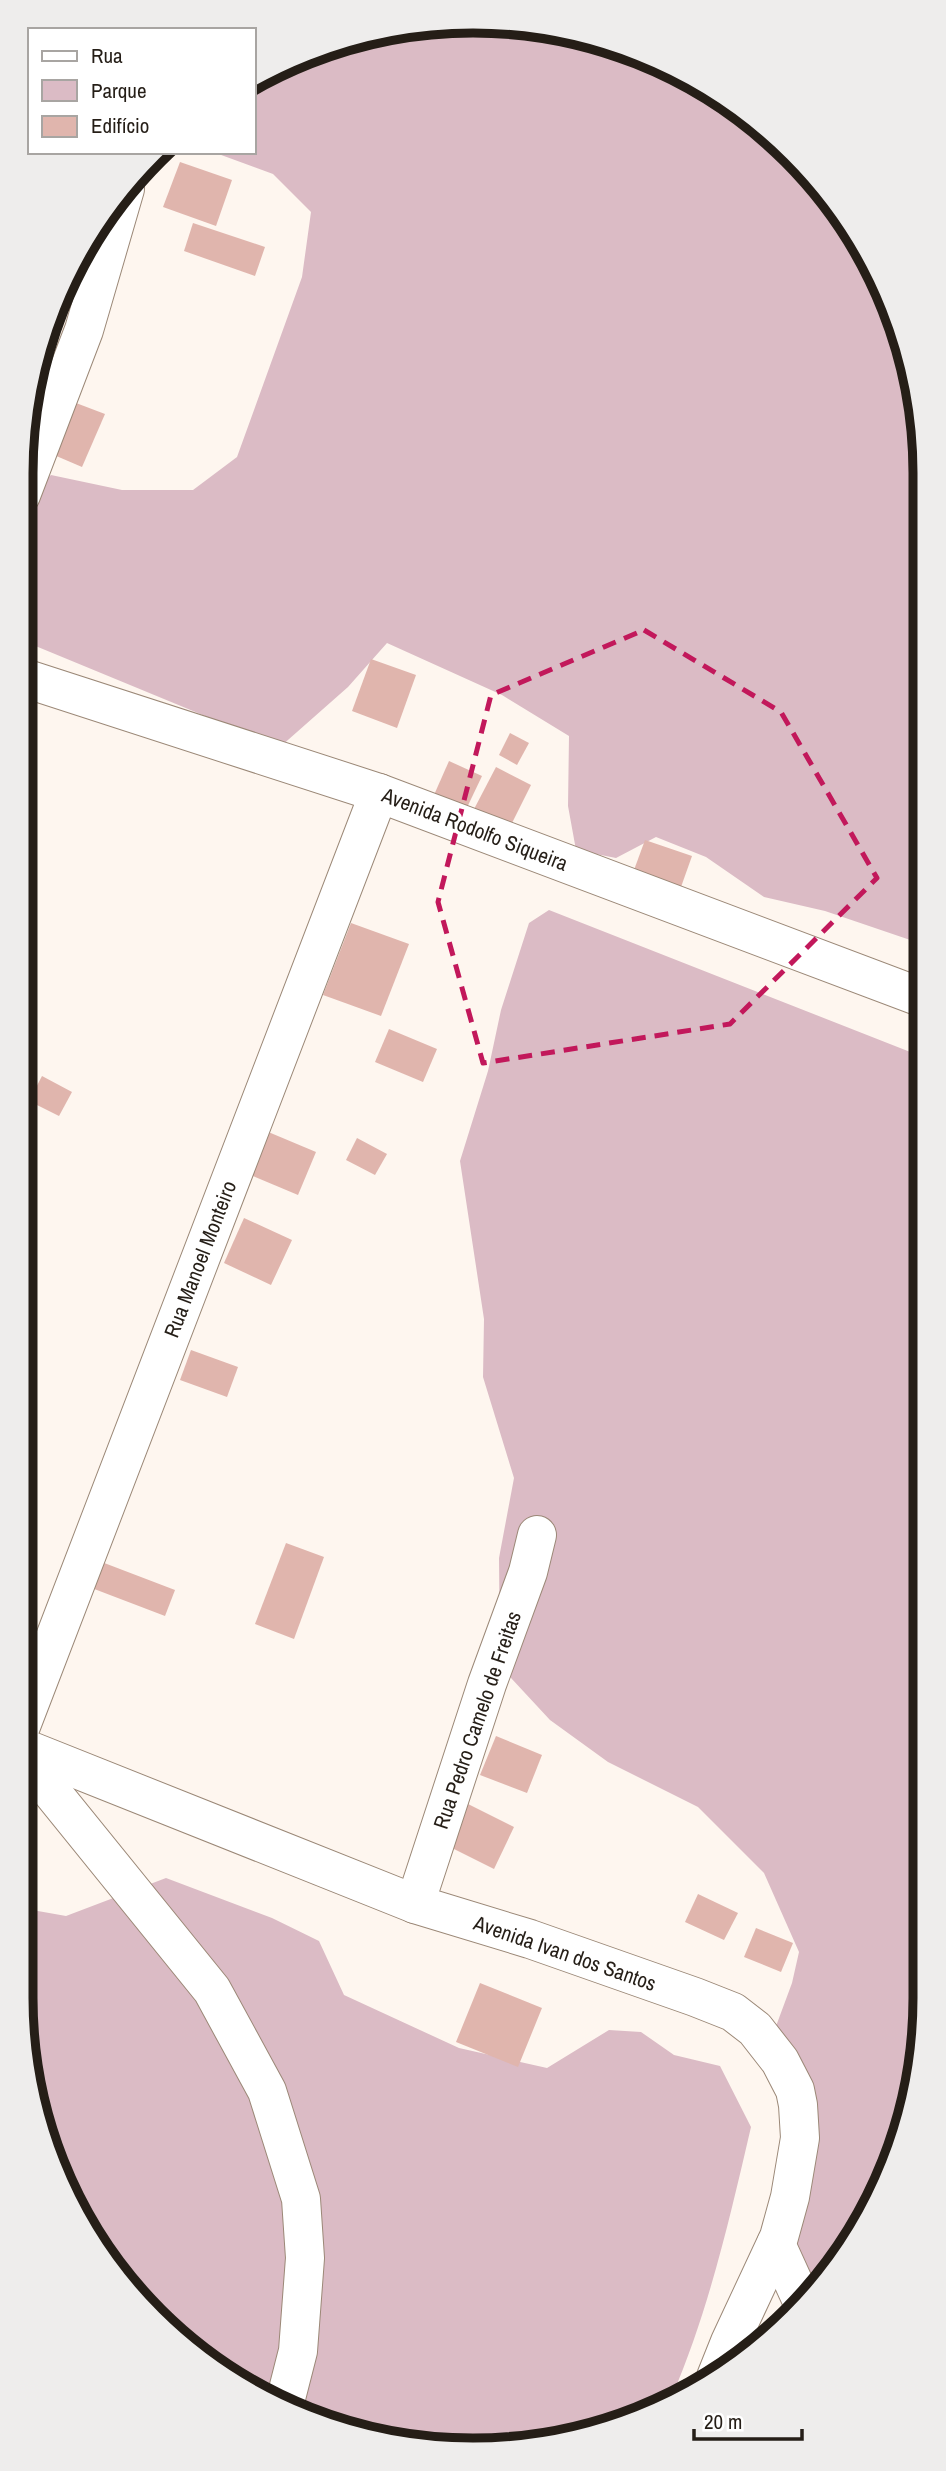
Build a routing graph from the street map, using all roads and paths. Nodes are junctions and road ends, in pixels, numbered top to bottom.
1 (118, 213) edge
2 (33, 463) edge
3 (33, 681) edge
4 (379, 793) junction
5 (913, 994) edge
6 (537, 1535) dead end
7 (33, 1695) edge
8 (33, 1752) edge
9 (33, 1769) edge
10 (415, 1904) junction
11 (776, 2244) junction
12 (799, 2294) edge
13 (723, 2360) edge
14 (287, 2396) edge

1 - 2 street
3 - 4 street, Avenida Rodolfo Siqueira
4 - 5 street, Avenida Rodolfo Siqueira
4 - 7 street, Rua Manoel Monteiro
6 - 10 street, Rua Pedro Camelo de Freitas
8 - 10 street, Avenida Ivan dos Santos
9 - 14 street
10 - 11 street, Avenida Ivan dos Santos
11 - 12 street
11 - 13 street, Avenida Ivan dos Santos

